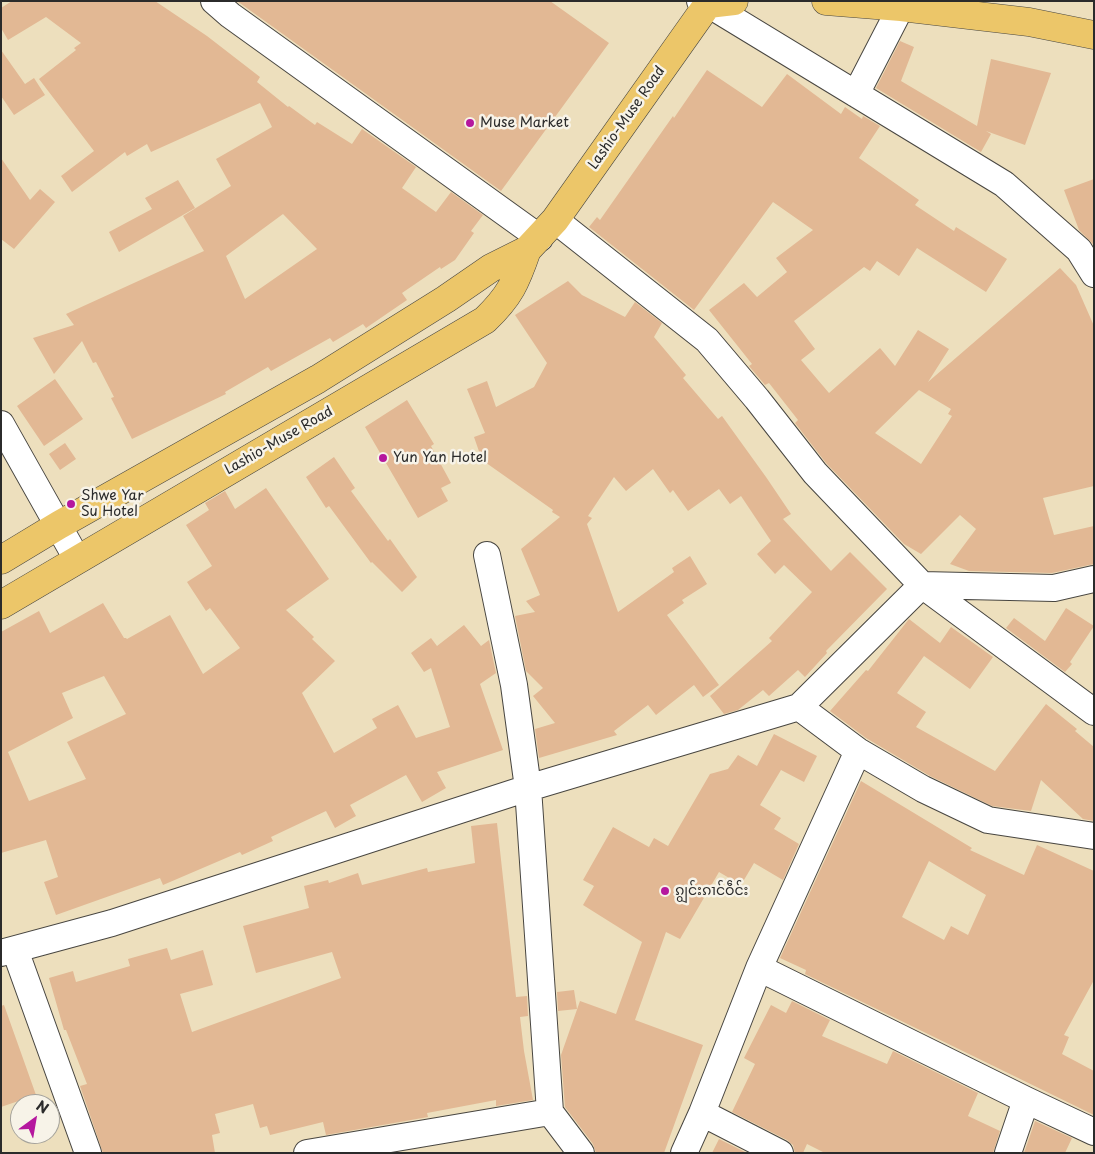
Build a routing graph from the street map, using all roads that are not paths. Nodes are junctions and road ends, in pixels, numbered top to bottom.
1 (214, 1) edge
2 (826, 1) edge
3 (714, 2) edge
4 (902, 4) edge
5 (1094, 35) edge
6 (856, 94) junction
7 (540, 236) junction
8 (1094, 274) edge
9 (1, 424) edge
10 (59, 525) junction
11 (487, 555) dead end
12 (1, 560) edge
13 (77, 560) junction
14 (1094, 579) edge
15 (922, 585) junction
16 (1, 604) edge
17 (800, 707) junction
18 (1094, 712) edge
19 (858, 751) junction
20 (528, 788) junction
21 (1094, 836) edge
22 (8, 951) edge
23 (759, 968) junction
24 (1026, 1100) junction
25 (550, 1112) junction
26 (702, 1112) junction
27 (1094, 1132) edge
28 (344, 1150) edge
29 (88, 1153) edge
30 (307, 1153) edge
31 (581, 1153) edge
32 (684, 1153) edge
33 (780, 1153) edge
34 (1008, 1153) edge

1 - 7 street
2 - 4 highway
3 - 6 street
3 - 7 highway, Lashio-Muse Road
4 - 5 highway
4 - 6 street
6 - 8 street
7 - 10 highway, Lashio-Muse Road
7 - 13 highway, Lashio-Muse Road
7 - 15 street
9 - 10 street
10 - 12 highway, Lashio-Muse Road
10 - 13 street
11 - 20 street
13 - 16 highway, Lashio-Muse Road
14 - 15 street
15 - 17 street
15 - 18 street
17 - 19 street
17 - 20 street
19 - 21 street
19 - 23 street
20 - 22 street
20 - 25 street
22 - 29 street
23 - 24 street
23 - 26 street
24 - 27 street
24 - 34 street
25 - 28 street
25 - 31 street
26 - 32 street
26 - 33 street
28 - 30 street

